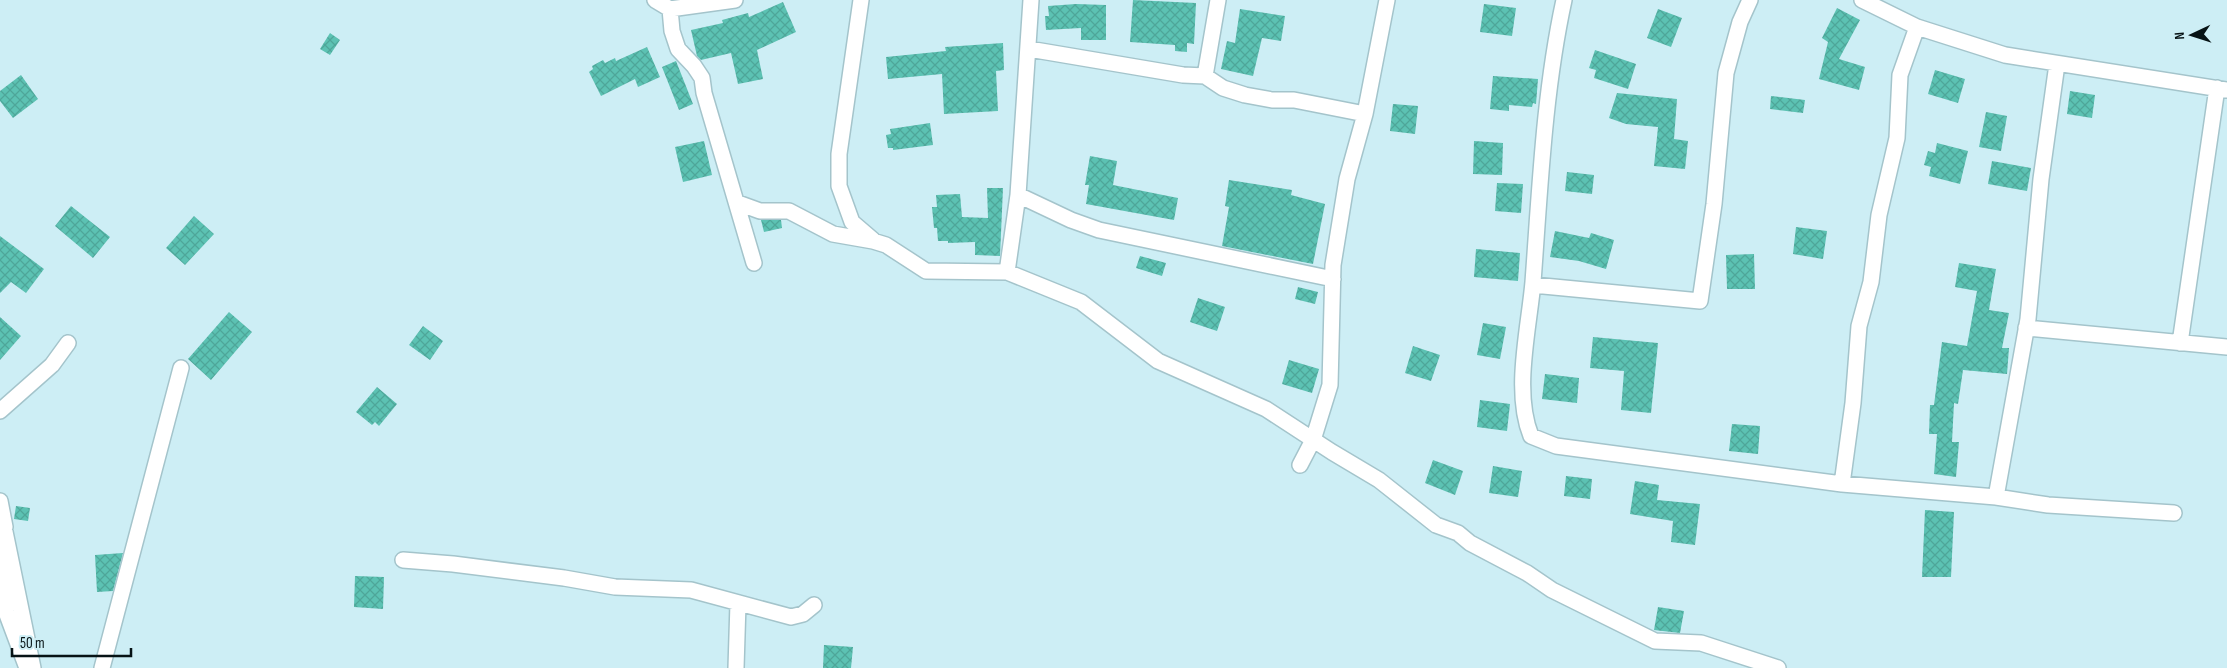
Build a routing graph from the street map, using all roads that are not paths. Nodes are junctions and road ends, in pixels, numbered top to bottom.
1 (655, 0) edge
2 (735, 0) edge
3 (861, 0) edge
4 (1031, 0) edge
5 (1218, 0) edge
6 (1386, 0) edge
7 (1564, 0) edge
8 (1750, 0) edge
9 (1862, 0) edge
10 (710, 2) edge
11 (1882, 5) edge
12 (670, 9) junction
13 (1916, 27) junction
14 (1029, 49) junction
15 (2057, 64) junction
16 (1204, 76) junction
17 (2222, 89) edge
18 (1365, 114) junction
19 (1018, 195) junction
20 (738, 203) junction
21 (873, 241) junction
22 (754, 263) dead end
23 (1007, 272) junction
24 (1333, 279) junction
25 (1533, 285) junction
26 (2026, 328) junction
27 (68, 343) dead end
28 (2180, 343) junction
29 (2227, 347) edge
30 (181, 368) dead end
31 (0, 411) edge
32 (1313, 440) junction
33 (1300, 466) dead end
34 (1842, 484) junction
35 (1996, 497) junction
36 (0, 501) edge
37 (2174, 513) dead end
38 (403, 560) dead end
39 (738, 603) junction
40 (814, 605) dead end
41 (27, 668) edge
42 (34, 668) edge
43 (102, 668) edge
44 (736, 668) edge
45 (1778, 668) edge

1 - 12 street
2 - 10 street
3 - 21 street
4 - 14 street
5 - 16 street
6 - 18 street
7 - 25 street
8 - 25 street
9 - 11 street
10 - 12 street
11 - 13 street
12 - 20 street
13 - 15 street
13 - 34 street
14 - 16 street
14 - 19 street
15 - 17 street
15 - 26 street
16 - 18 street
17 - 28 street
18 - 24 street
19 - 23 street
19 - 24 street
20 - 21 street
20 - 22 street
21 - 23 street
23 - 32 street
24 - 32 street
25 - 34 street
26 - 28 street
26 - 35 street
27 - 31 street
28 - 29 street
30 - 43 street
32 - 33 street
32 - 45 street
34 - 35 street
35 - 37 street
36 - 42 street
38 - 39 street
39 - 40 street
39 - 44 street
41 - 42 street

